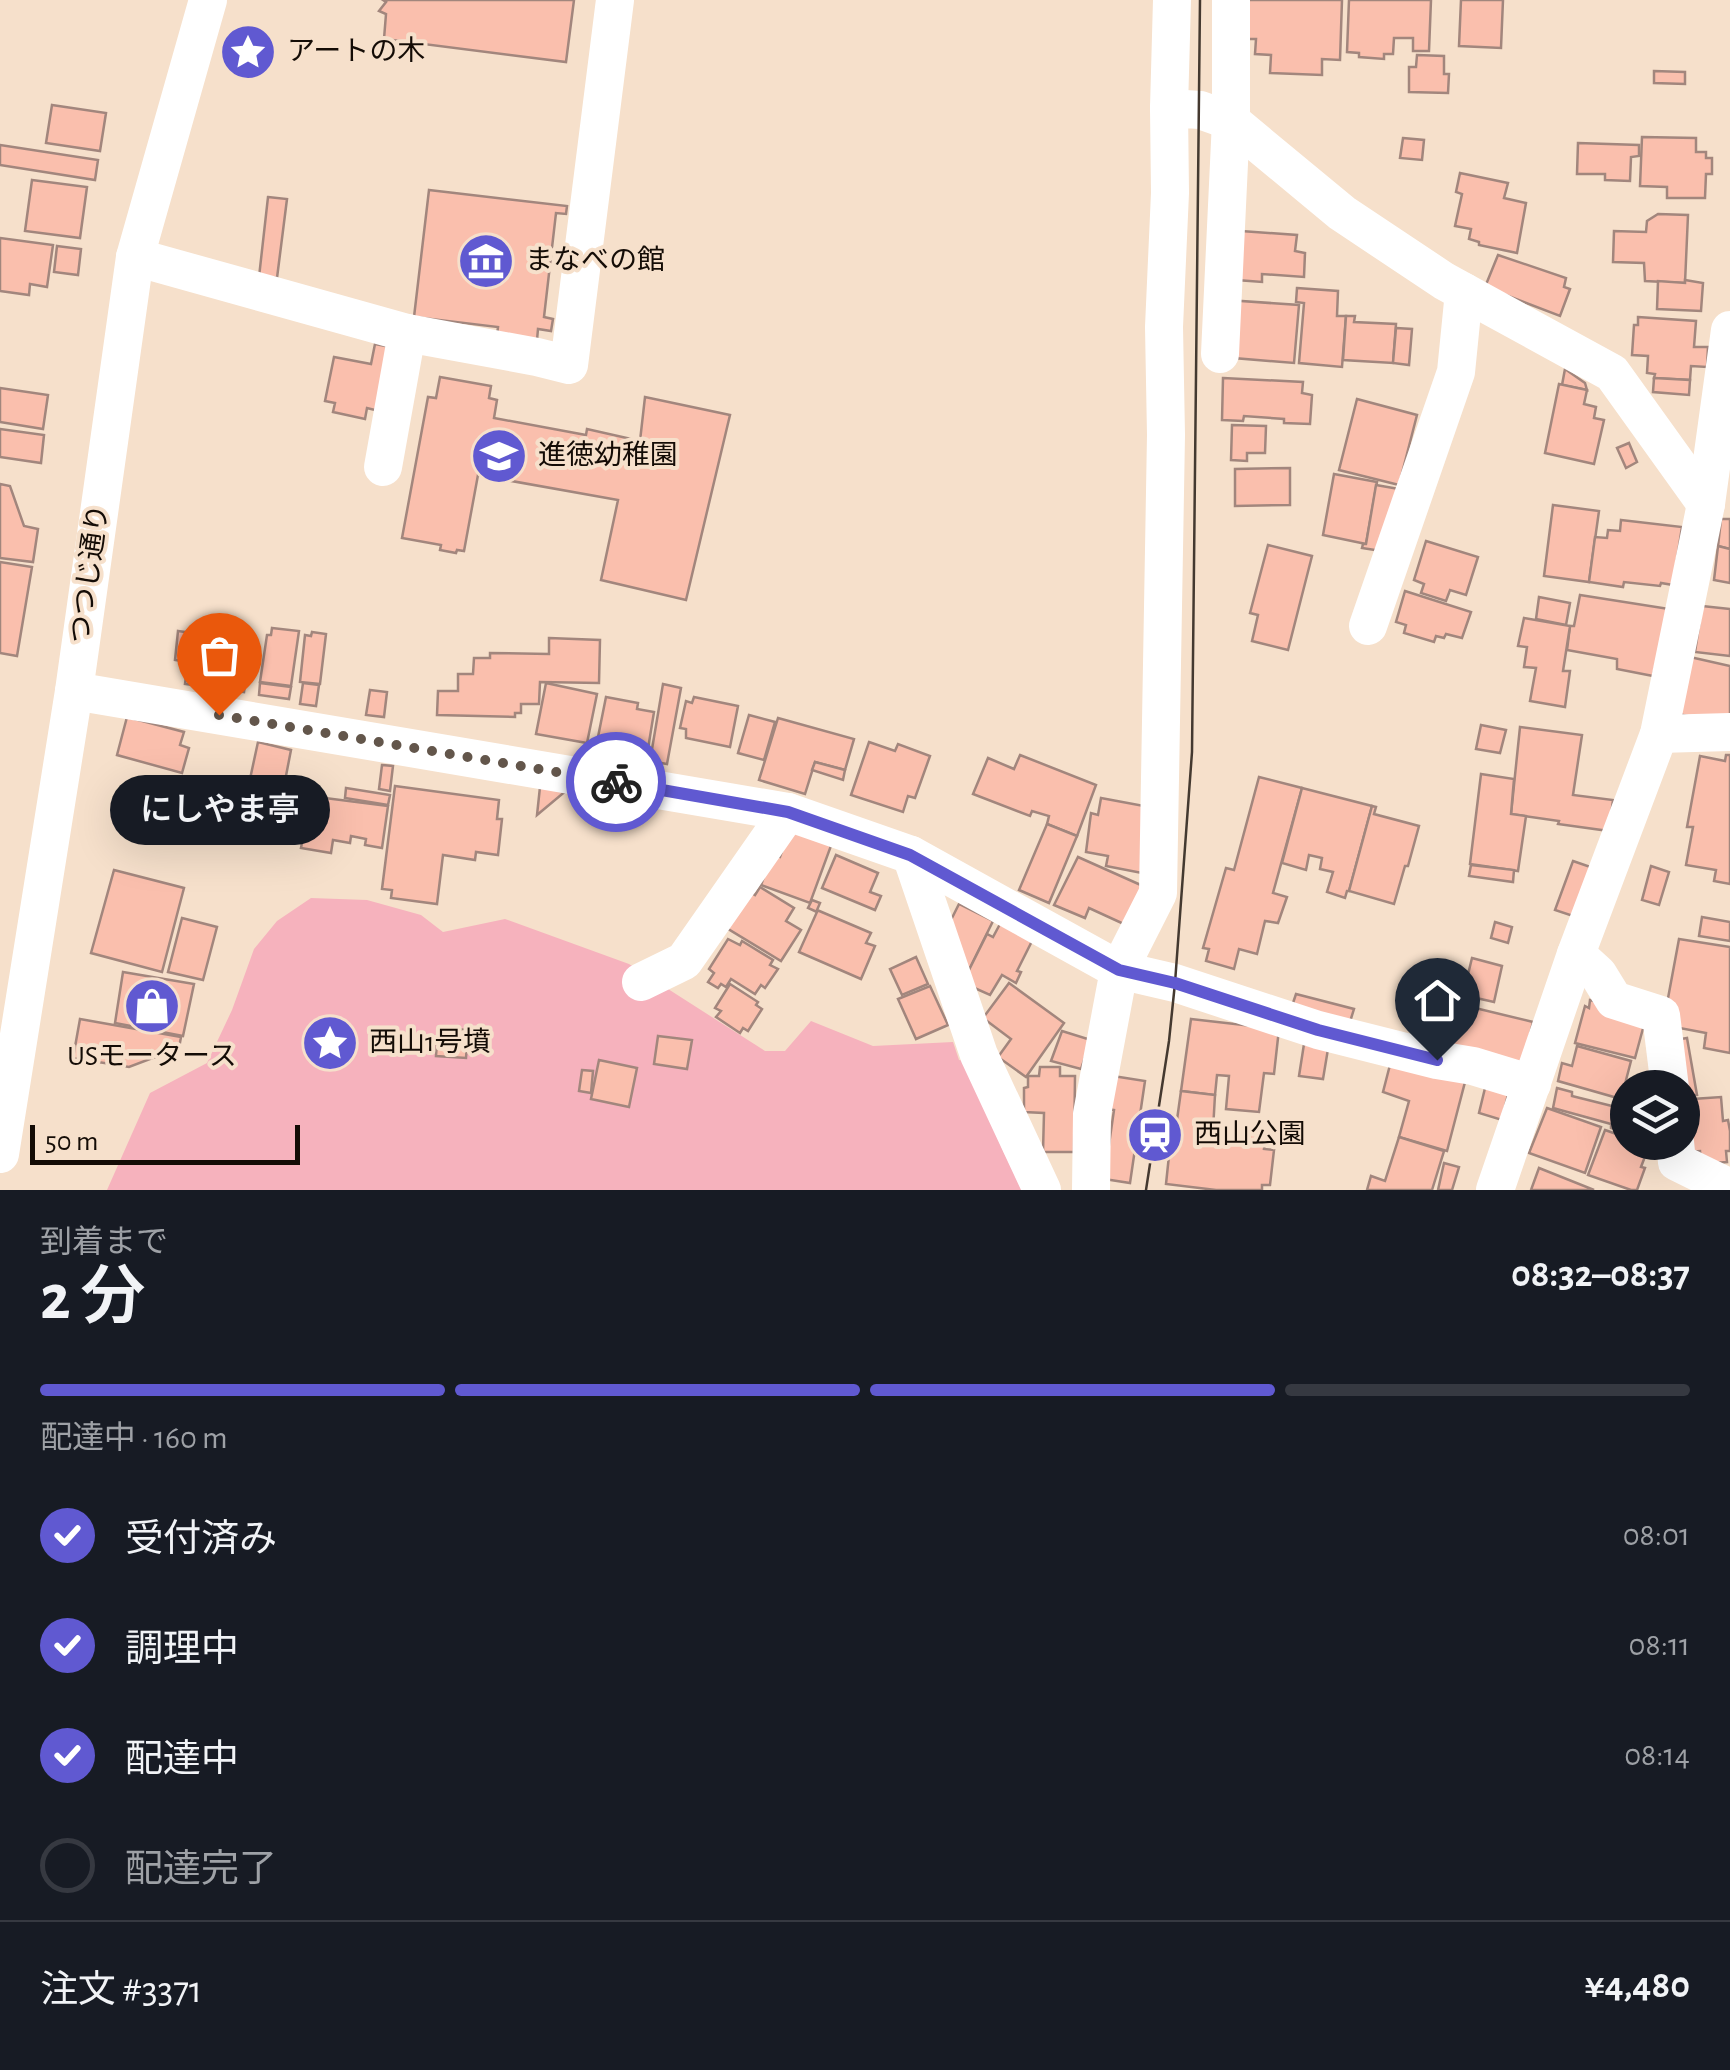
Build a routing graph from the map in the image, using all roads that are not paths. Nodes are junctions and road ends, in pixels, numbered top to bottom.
1 (208, 0) edge
2 (615, 0) edge
3 (1172, 0) edge
4 (1231, 0) edge
5 (1169, 108) junction
6 (1231, 121) junction
7 (135, 258) junction
8 (1464, 292) junction
9 (1730, 330) edge
10 (407, 333) junction
11 (1220, 354) dead end
12 (384, 467) dead end
13 (1706, 504) junction
14 (1368, 626) dead end
15 (74, 690) junction
16 (1730, 732) edge
17 (1659, 734) junction
18 (788, 812) junction
19 (910, 855) junction
20 (1576, 954) junction
21 (1119, 970) junction
22 (641, 982) dead end
23 (1668, 1070) edge
24 (1532, 1084) junction
25 (0, 1154) edge
26 (1677, 1160) edge
27 (1730, 1188) edge
28 (1042, 1190) edge
29 (1091, 1190) edge
30 (1495, 1190) edge

1 - 7 street, つつじ通り
2 - 10 street
3 - 5 street
4 - 6 street
5 - 6 street
5 - 21 street
6 - 8 street
6 - 11 street
7 - 10 street
7 - 15 street, つつじ通り
8 - 13 street
8 - 14 street
9 - 13 street
10 - 12 street
13 - 17 street
15 - 18 street
15 - 25 street, つつじ通り
16 - 17 street
17 - 20 street
18 - 19 street
18 - 22 street
19 - 21 street
19 - 28 street
20 - 23 street
20 - 24 street
21 - 24 street
21 - 29 street
24 - 30 street
26 - 27 street

